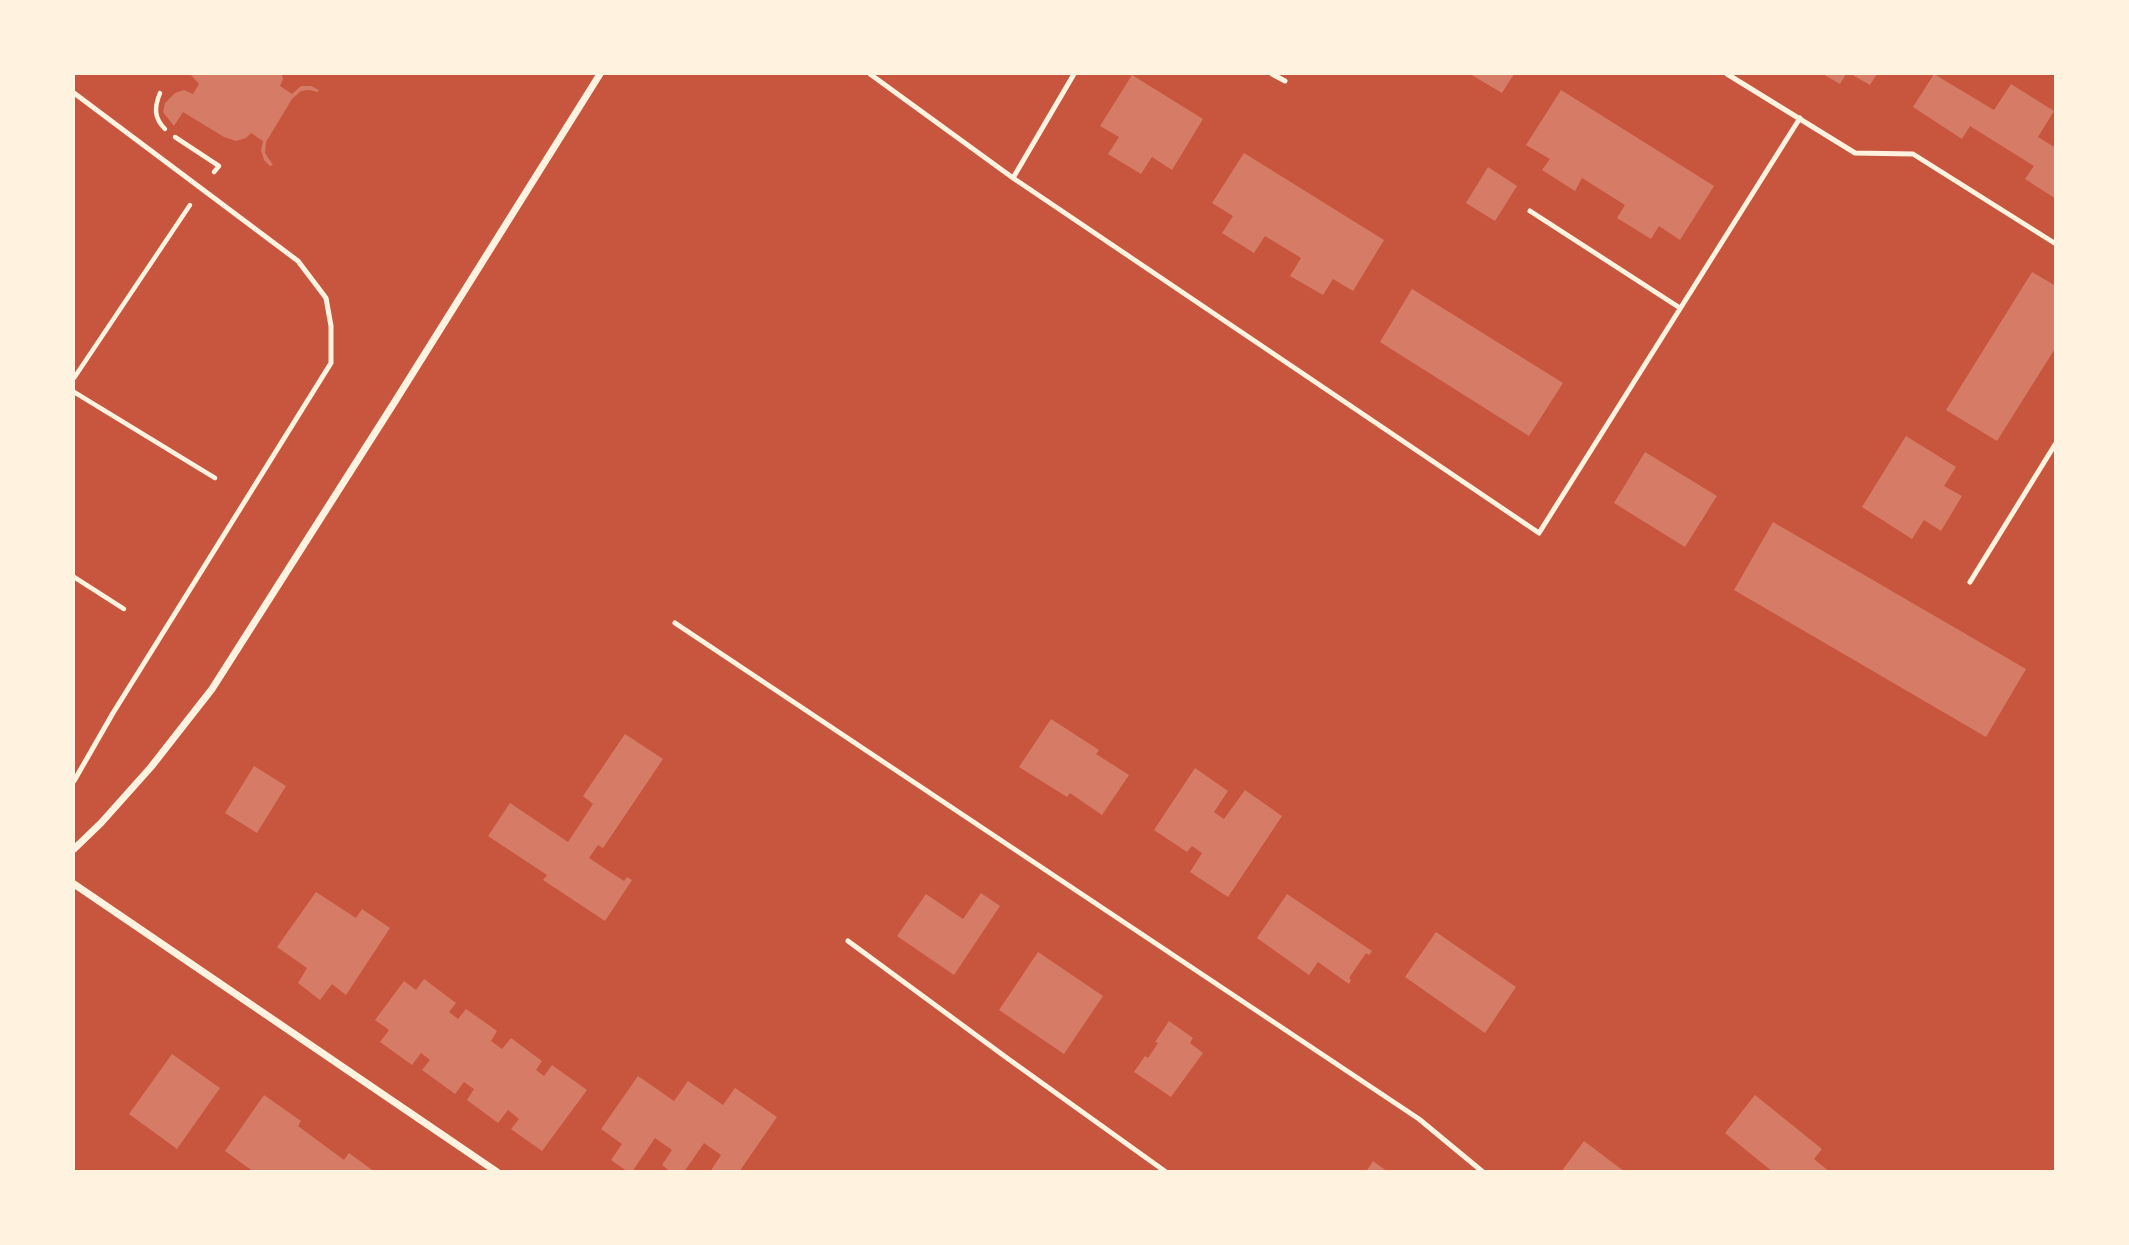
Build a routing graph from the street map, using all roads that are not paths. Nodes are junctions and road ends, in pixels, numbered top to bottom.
1 (600, 74) edge
2 (870, 74) edge
3 (1074, 74) edge
4 (1272, 74) edge
5 (1727, 74) edge
6 (1285, 81) dead end
7 (74, 93) edge
8 (1800, 118) junction
9 (1013, 178) junction
10 (1530, 211) dead end
11 (2056, 244) edge
12 (1680, 308) junction
13 (2056, 443) edge
14 (1970, 582) dead end
15 (675, 623) dead end
16 (74, 781) edge
17 (74, 849) edge
18 (74, 884) edge
19 (848, 940) dead end
20 (497, 1171) edge
21 (1166, 1171) edge
22 (1483, 1171) edge

1 - 17 street
2 - 9 lane
3 - 9 lane
4 - 6 lane
5 - 8 lane
7 - 16 lane
8 - 11 lane
8 - 12 lane
9 - 12 lane
10 - 12 lane
13 - 14 lane
15 - 22 lane
18 - 20 street
19 - 21 lane

